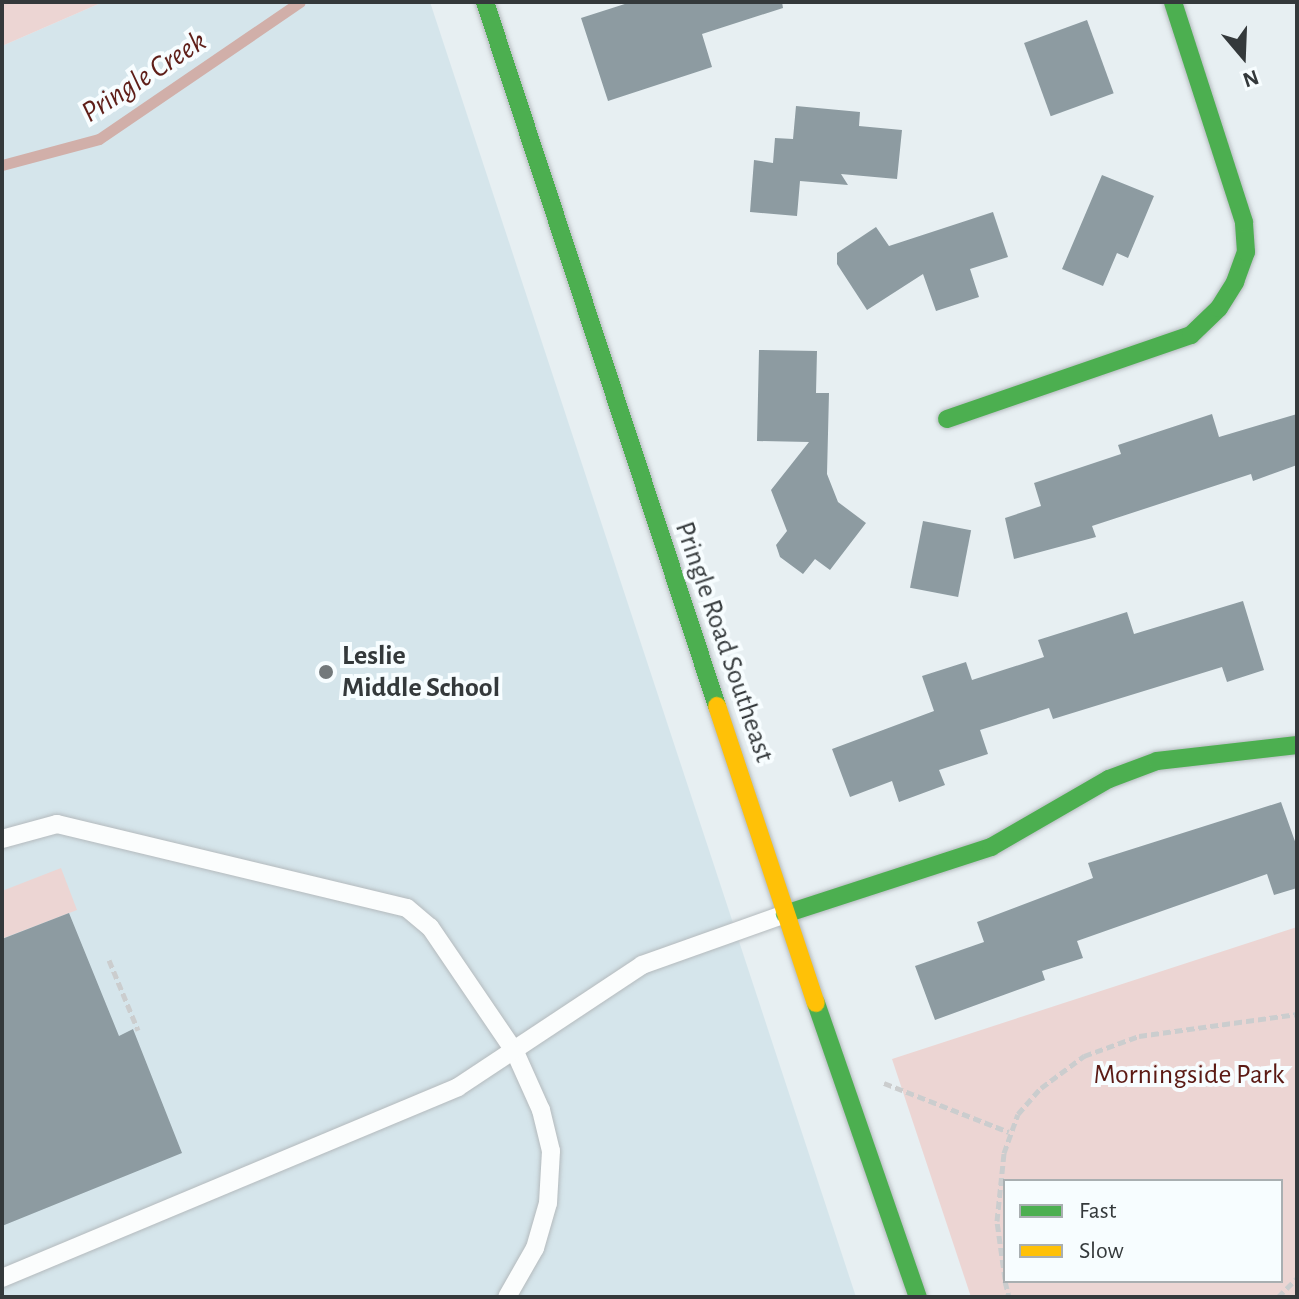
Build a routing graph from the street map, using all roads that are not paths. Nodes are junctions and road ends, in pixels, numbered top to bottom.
1 (485, 2) edge
2 (1173, 2) edge
3 (947, 419) dead end
4 (1297, 745) edge
5 (2, 839) edge
6 (785, 914) junction
7 (515, 1052) junction
8 (2, 1278) edge
9 (507, 1297) edge
10 (918, 1297) edge

1 - 6 main road, Pringle Road Southeast
2 - 3 main road
4 - 6 main road
5 - 7 lane
6 - 7 lane
6 - 10 main road, Pringle Road Southeast
7 - 8 lane
7 - 9 lane

